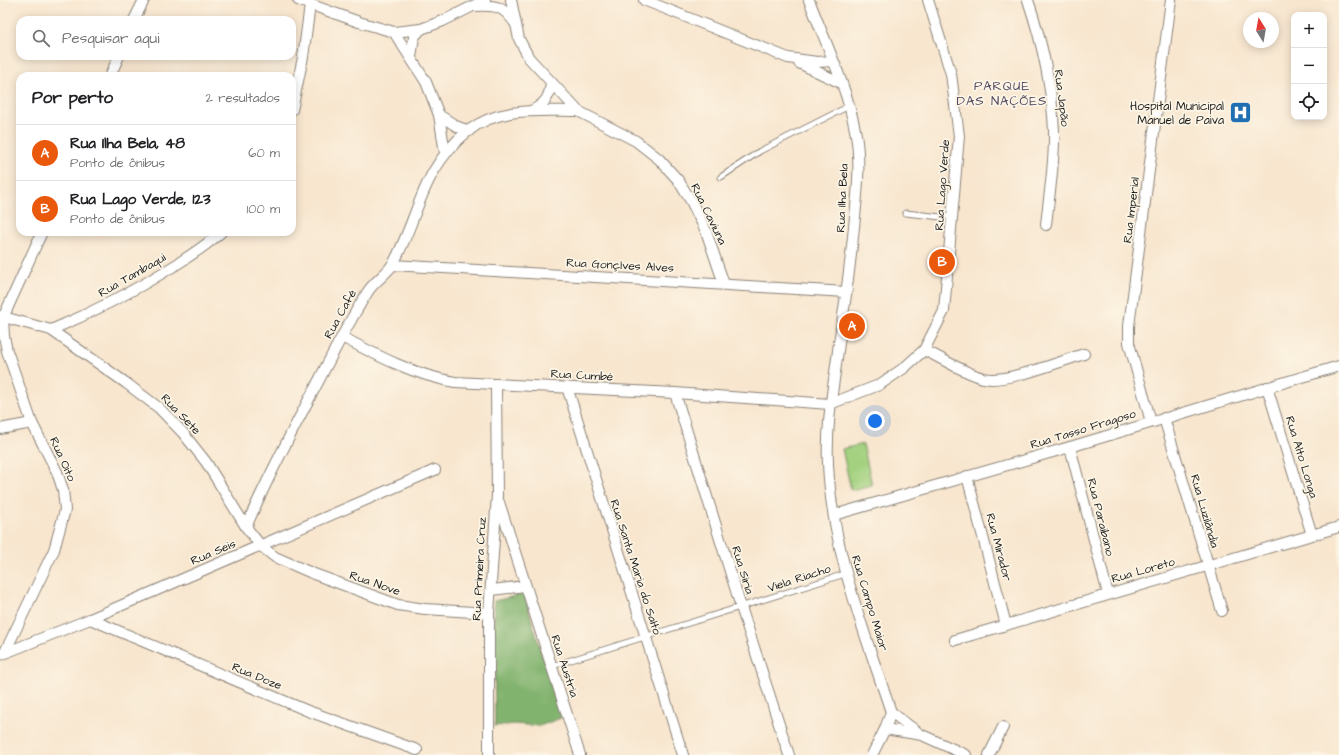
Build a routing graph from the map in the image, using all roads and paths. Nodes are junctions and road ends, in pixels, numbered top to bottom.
1 (144, 0) edge
2 (298, 0) edge
3 (485, 0) edge
4 (511, 0) edge
5 (644, 0) edge
6 (809, 0) edge
7 (1028, 0) edge
8 (1171, 0) edge
9 (930, 2) edge
10 (310, 5) junction
11 (473, 6) junction
12 (136, 16) edge
13 (516, 24) junction
14 (421, 29) junction
15 (394, 32) junction
16 (411, 57) junction
17 (788, 58) junction
18 (117, 60) edge
19 (833, 61) junction
20 (112, 72) edge
21 (551, 82) junction
22 (841, 83) junction
23 (296, 91) edge
24 (849, 106) junction
25 (533, 110) junction
26 (578, 111) junction
27 (439, 115) junction
28 (469, 131) junction
29 (445, 153) junction
30 (721, 177) dead end
31 (906, 213) dead end
32 (953, 215) junction
33 (1046, 225) dead end
34 (40, 236) edge
35 (216, 236) edge
36 (392, 265) junction
37 (724, 284) junction
38 (847, 292) junction
39 (1, 317) edge
40 (51, 330) junction
41 (342, 337) junction
42 (924, 350) junction
43 (1084, 354) dead end
44 (1339, 366) edge
45 (496, 384) junction
46 (567, 387) junction
47 (1267, 387) junction
48 (675, 393) junction
49 (830, 404) junction
50 (1164, 418) junction
51 (1150, 422) junction
52 (32, 423) junction
53 (0, 429) edge
54 (1070, 447) junction
55 (435, 470) dead end
56 (967, 476) junction
57 (497, 495) junction
58 (834, 515) junction
59 (246, 527) junction
60 (1339, 527) edge
61 (1312, 534) junction
62 (261, 546) junction
63 (1208, 565) junction
64 (845, 574) junction
65 (525, 586) junction
66 (492, 590) junction
67 (1108, 594) junction
68 (741, 607) junction
69 (1222, 611) dead end
70 (489, 613) junction
71 (90, 619) junction
72 (1006, 625) junction
73 (645, 636) junction
74 (955, 640) dead end
75 (3, 653) edge
76 (552, 666) junction
77 (891, 712) junction
78 (1003, 727) dead end
79 (885, 729) junction
80 (922, 735) junction
81 (417, 750) dead end
82 (489, 755) edge
83 (580, 755) edge
84 (682, 755) edge
85 (789, 755) edge
86 (872, 755) edge
87 (966, 755) edge
88 (989, 755) edge

1 - 12 street
2 - 10 street
3 - 11 street
4 - 13 street, Rua Caviuna
5 - 17 street
6 - 19 street, Rua Ilha Bela
7 - 33 street, Rua Japão
8 - 51 street, Rua Imperial
9 - 32 street, Rua Lago Verde
10 - 15 street
10 - 23 street
11 - 13 street, Rua Caviuna
11 - 14 street
13 - 21 street, Rua Caviuna
14 - 15 street
14 - 16 street
15 - 16 street
16 - 27 street
17 - 19 street
17 - 22 street
18 - 20 street
19 - 22 street, Rua Ilha Bela
21 - 25 street
21 - 26 street, Rua Caviuna
22 - 24 street, Rua Ilha Bela
24 - 30 lane
24 - 38 street, Rua Ilha Bela
25 - 26 street, Rua Caviuna
25 - 28 street, Rua Caviuna
26 - 37 street, Rua Caviuna
27 - 28 street
27 - 29 street
28 - 29 street, Rua Caviuna
29 - 36 street, Rua Café
31 - 32 lane
32 - 42 street, Rua Lago Verde
34 - 39 street
35 - 40 street, Rua Tambaqui
36 - 37 street, Rua Gonçlves Alves
36 - 41 street, Rua Café
37 - 38 street, Rua Gonçlves Alves
38 - 49 street, Rua Ilha Bela
39 - 40 street
39 - 52 street, Rua Oito
40 - 59 street, Rua Sete
41 - 45 street, Rua Cumbé
41 - 59 street, Rua Café
42 - 43 street
42 - 49 street, Rua Lago Verde
44 - 47 street, Rua Tasso Fragoso
45 - 46 street, Rua Cumbé
45 - 57 street, Rua Primeira Cruz
46 - 48 street, Rua Cumbé
46 - 73 street, Rua Santa Maria do Salto
47 - 50 street, Rua Tasso Fragoso
47 - 61 street, Rua Alto Longa
48 - 49 street, Rua Cumbé
48 - 68 street, Rua Siria
49 - 58 street, Rua Campo Maior
50 - 51 street, Rua Tasso Fragoso
50 - 63 street, Rua Luzilândia
51 - 54 street, Rua Tasso Fragoso
52 - 53 street
52 - 75 street, Rua Oito
54 - 56 street, Rua Tasso Fragoso
54 - 67 street, Rua Paraibano
55 - 62 street, Rua Seis
56 - 58 street, Rua Tasso Fragoso
56 - 72 street, Rua Mirador
57 - 65 street, Rua Austria
57 - 66 street, Rua Primeira Cruz
58 - 64 street, Rua Campo Maior
59 - 62 street, Rua Sete
60 - 61 street, Rua Loreto
61 - 63 street, Rua Loreto
62 - 70 street, Rua Nove
62 - 71 street, Rua Seis
63 - 67 street, Rua Loreto
63 - 69 street, Rua Luzilândia
64 - 68 lane, Viela Riacho
64 - 77 street, Rua Campo Maior
65 - 66 street
65 - 76 street, Rua Austria
66 - 70 street, Rua Primeira Cruz
67 - 72 street, Rua Loreto
68 - 73 lane, Viela Riacho
68 - 85 street, Rua Siria
70 - 82 street, Rua Primeira Cruz
71 - 75 street, Rua Seis
71 - 81 street, Rua Doze
72 - 74 street, Rua Loreto
73 - 76 lane, Viela Riacho
73 - 84 street, Rua Santa Maria do Salto
76 - 83 street, Rua Austria
77 - 79 street
77 - 80 street
78 - 88 street
79 - 80 street
79 - 86 street
80 - 87 street

